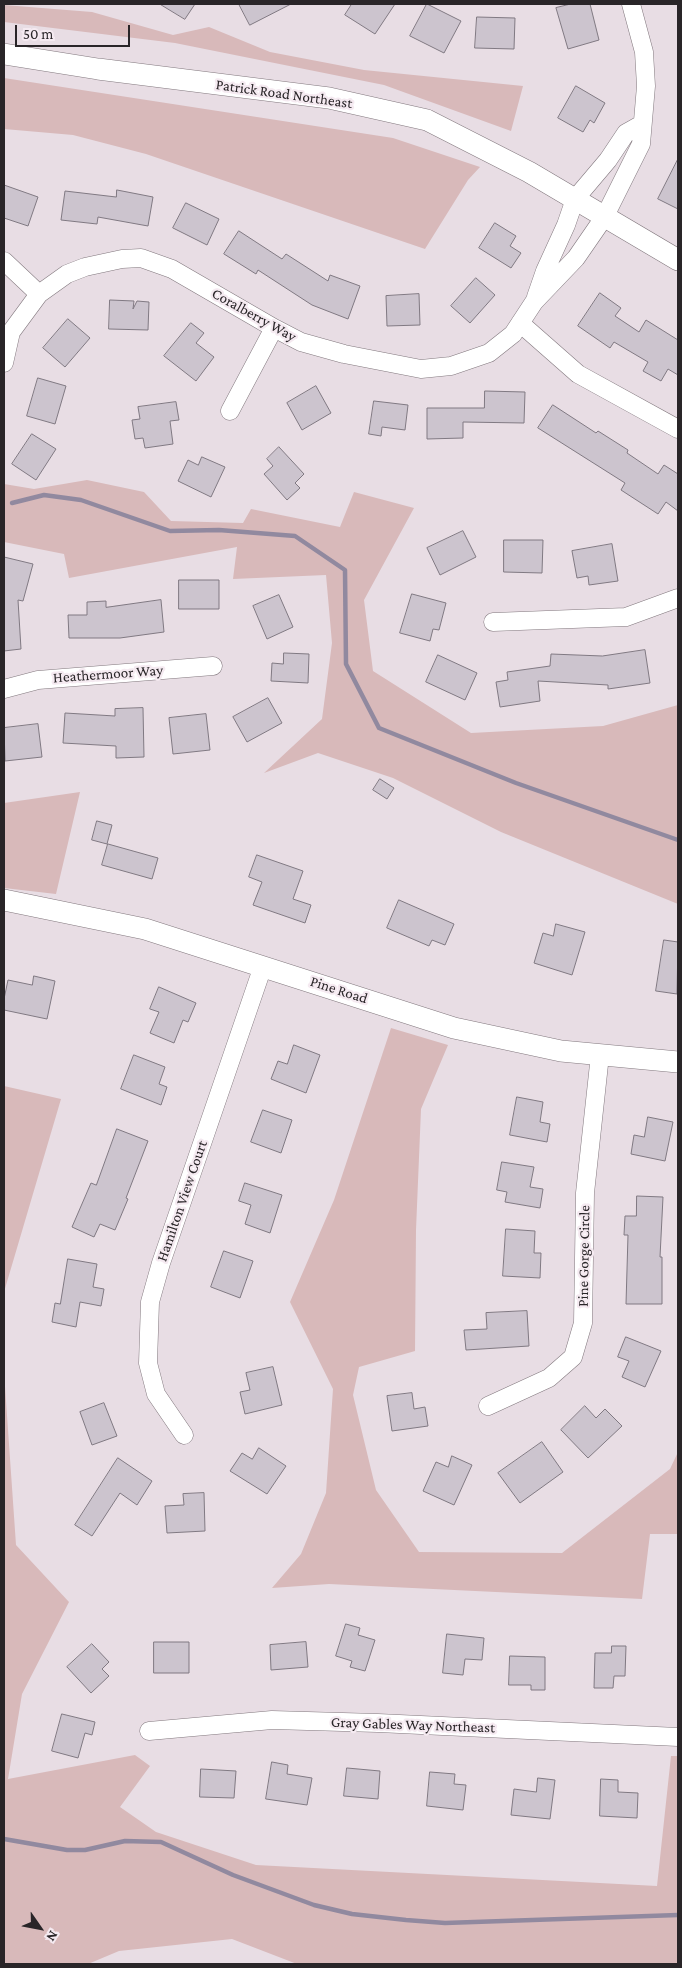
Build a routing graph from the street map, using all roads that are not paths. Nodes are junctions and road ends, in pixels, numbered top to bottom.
1 (631, 4) edge
2 (4, 54) edge
3 (642, 124) junction
4 (575, 199) junction
5 (605, 216) junction
6 (678, 260) edge
7 (4, 261) edge
8 (39, 294) junction
9 (534, 302) junction
10 (520, 323) junction
11 (274, 328) junction
12 (4, 363) edge
13 (230, 411) dead end
14 (678, 429) edge
15 (678, 598) edge
16 (492, 622) dead end
17 (213, 666) dead end
18 (4, 689) edge
19 (4, 900) edge
20 (262, 966) junction
21 (600, 1055) junction
22 (678, 1062) edge
23 (488, 1406) dead end
24 (184, 1435) dead end
25 (148, 1731) dead end
26 (678, 1737) edge

1 - 3 street, Coralberry Way
2 - 4 street, Patrick Road Northeast
3 - 4 street, Coralberry Way
3 - 5 street, Coralberry Way
4 - 5 street, Patrick Road Northeast
4 - 9 street, Coralberry Way
5 - 6 street, Patrick Road Northeast
5 - 9 street, Coralberry Way
7 - 8 street
8 - 11 street, Coralberry Way
8 - 12 street, Coralberry Way
9 - 10 street, Coralberry Way
10 - 11 street, Coralberry Way
10 - 14 street
11 - 13 street
15 - 16 street
17 - 18 street, Heathermoor Way
19 - 20 street, Pine Road
20 - 21 street, Pine Road
20 - 24 street, Hamilton View Court
21 - 22 street, Pine Road
21 - 23 street, Pine Gorge Circle
25 - 26 street, Gray Gables Way Northeast

